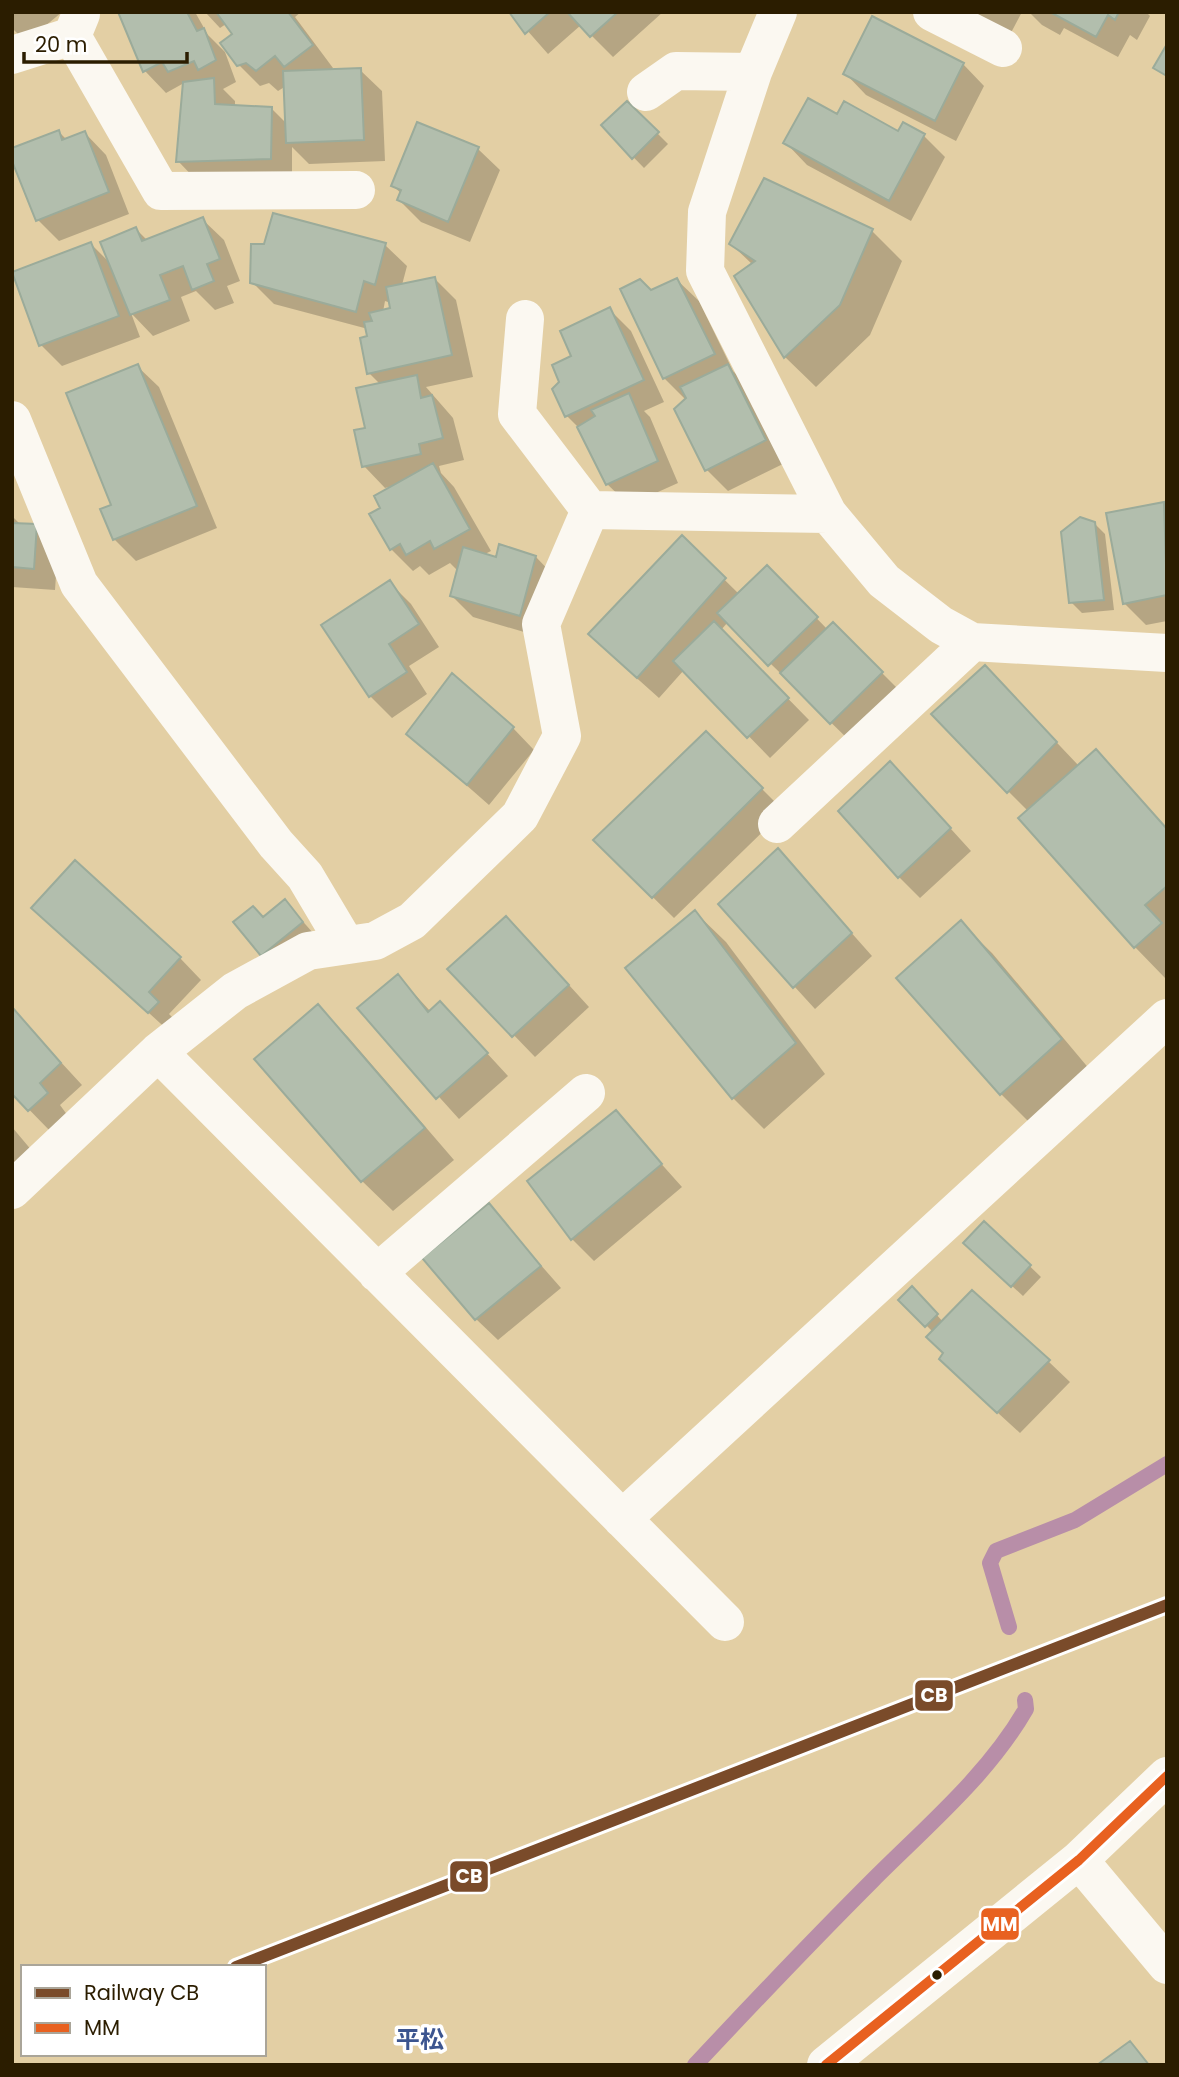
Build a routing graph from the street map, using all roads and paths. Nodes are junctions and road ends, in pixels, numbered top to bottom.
1 (778, 12) edge
2 (932, 12) edge
3 (77, 24) edge
4 (1003, 48) dead end
5 (12, 55) edge
6 (753, 72) junction
7 (646, 92) dead end
8 (356, 190) dead end
9 (525, 319) dead end
10 (12, 420) edge
11 (590, 510) junction
12 (828, 514) junction
13 (972, 642) junction
14 (1167, 653) edge
15 (777, 824) dead end
16 (346, 945) junction
17 (1167, 1018) edge
18 (158, 1052) junction
19 (586, 1093) dead end
20 (12, 1190) edge
21 (377, 1273) junction
22 (622, 1519) junction
23 (725, 1622) dead end
24 (1167, 1776) edge
25 (1079, 1860) junction
26 (1167, 1965) edge
27 (826, 2065) edge

1 - 6 street
2 - 4 street
3 - 5 street
3 - 8 street
6 - 7 street
6 - 12 street
9 - 11 street
10 - 16 street
11 - 12 street
11 - 16 street
12 - 13 street
13 - 14 street
13 - 15 street
16 - 18 street
17 - 22 street
18 - 20 street
18 - 21 street
19 - 21 street
21 - 22 street
22 - 23 street
24 - 25 street
25 - 26 street
25 - 27 street

